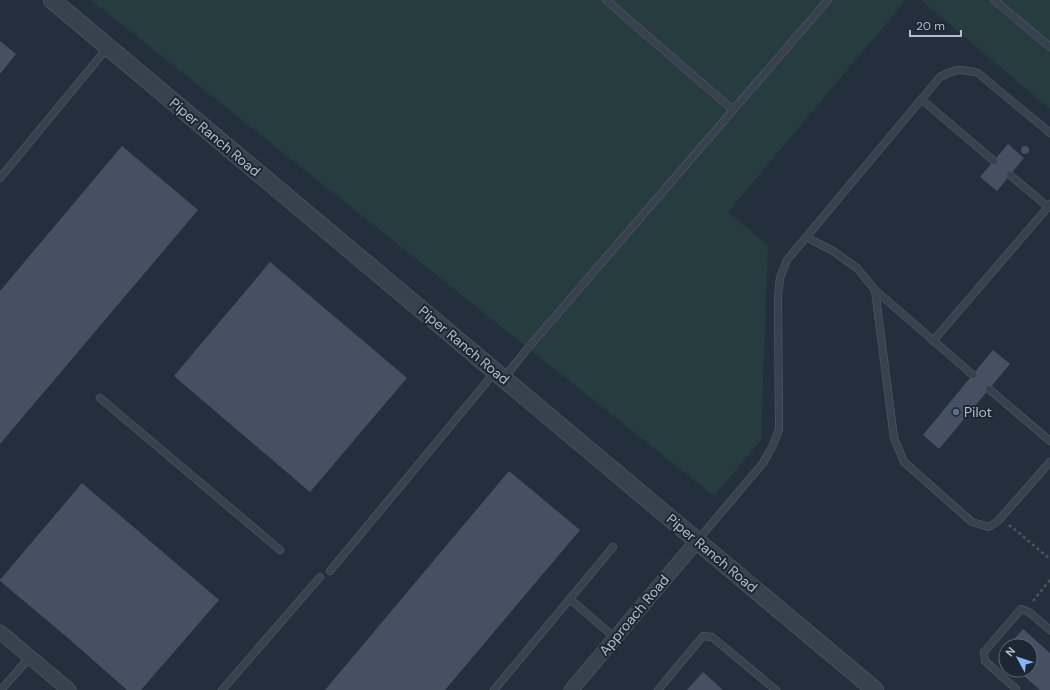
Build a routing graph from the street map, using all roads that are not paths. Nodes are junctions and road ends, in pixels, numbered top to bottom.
1 (52, 0) edge
2 (606, 0) edge
3 (828, 0) edge
4 (994, 0) edge
5 (108, 47) junction
6 (1050, 47) edge
7 (921, 99) junction
8 (734, 110) junction
9 (1050, 134) edge
10 (994, 161) dead end
11 (1010, 175) dead end
12 (0, 178) edge
13 (1049, 206) edge
14 (806, 237) junction
15 (875, 290) junction
16 (934, 341) junction
17 (500, 375) junction
18 (973, 375) dead end
19 (989, 389) dead end
20 (100, 398) dead end
21 (1050, 441) edge
22 (1050, 462) edge
23 (697, 540) junction
24 (613, 547) dead end
25 (280, 550) dead end
26 (330, 571) dead end
27 (320, 577) dead end
28 (570, 599) junction
29 (1050, 630) edge
30 (0, 632) edge
31 (615, 638) junction
32 (30, 657) junction
33 (1, 690) edge
34 (69, 690) edge
35 (222, 690) edge
36 (494, 690) edge
37 (571, 690) edge
38 (658, 690) edge
39 (776, 690) edge
40 (875, 690) edge
41 (1016, 690) edge

1 - 5 street, Piper Ranch Road
2 - 8 lane
3 - 8 lane
4 - 6 lane
5 - 12 lane
5 - 17 street, Piper Ranch Road
7 - 9 lane
7 - 10 lane
7 - 14 lane
8 - 17 lane
11 - 13 lane
13 - 16 lane
14 - 15 lane
14 - 23 lane
15 - 16 lane
15 - 22 lane
16 - 18 lane
17 - 23 street, Piper Ranch Road
17 - 26 lane
19 - 21 lane
20 - 25 lane
23 - 31 street, Approach Road
23 - 40 street, Piper Ranch Road
24 - 28 lane
27 - 35 lane
28 - 31 lane
28 - 36 lane
29 - 41 lane
30 - 32 street
31 - 37 street, Approach Road
32 - 33 lane
32 - 34 street
38 - 39 lane

